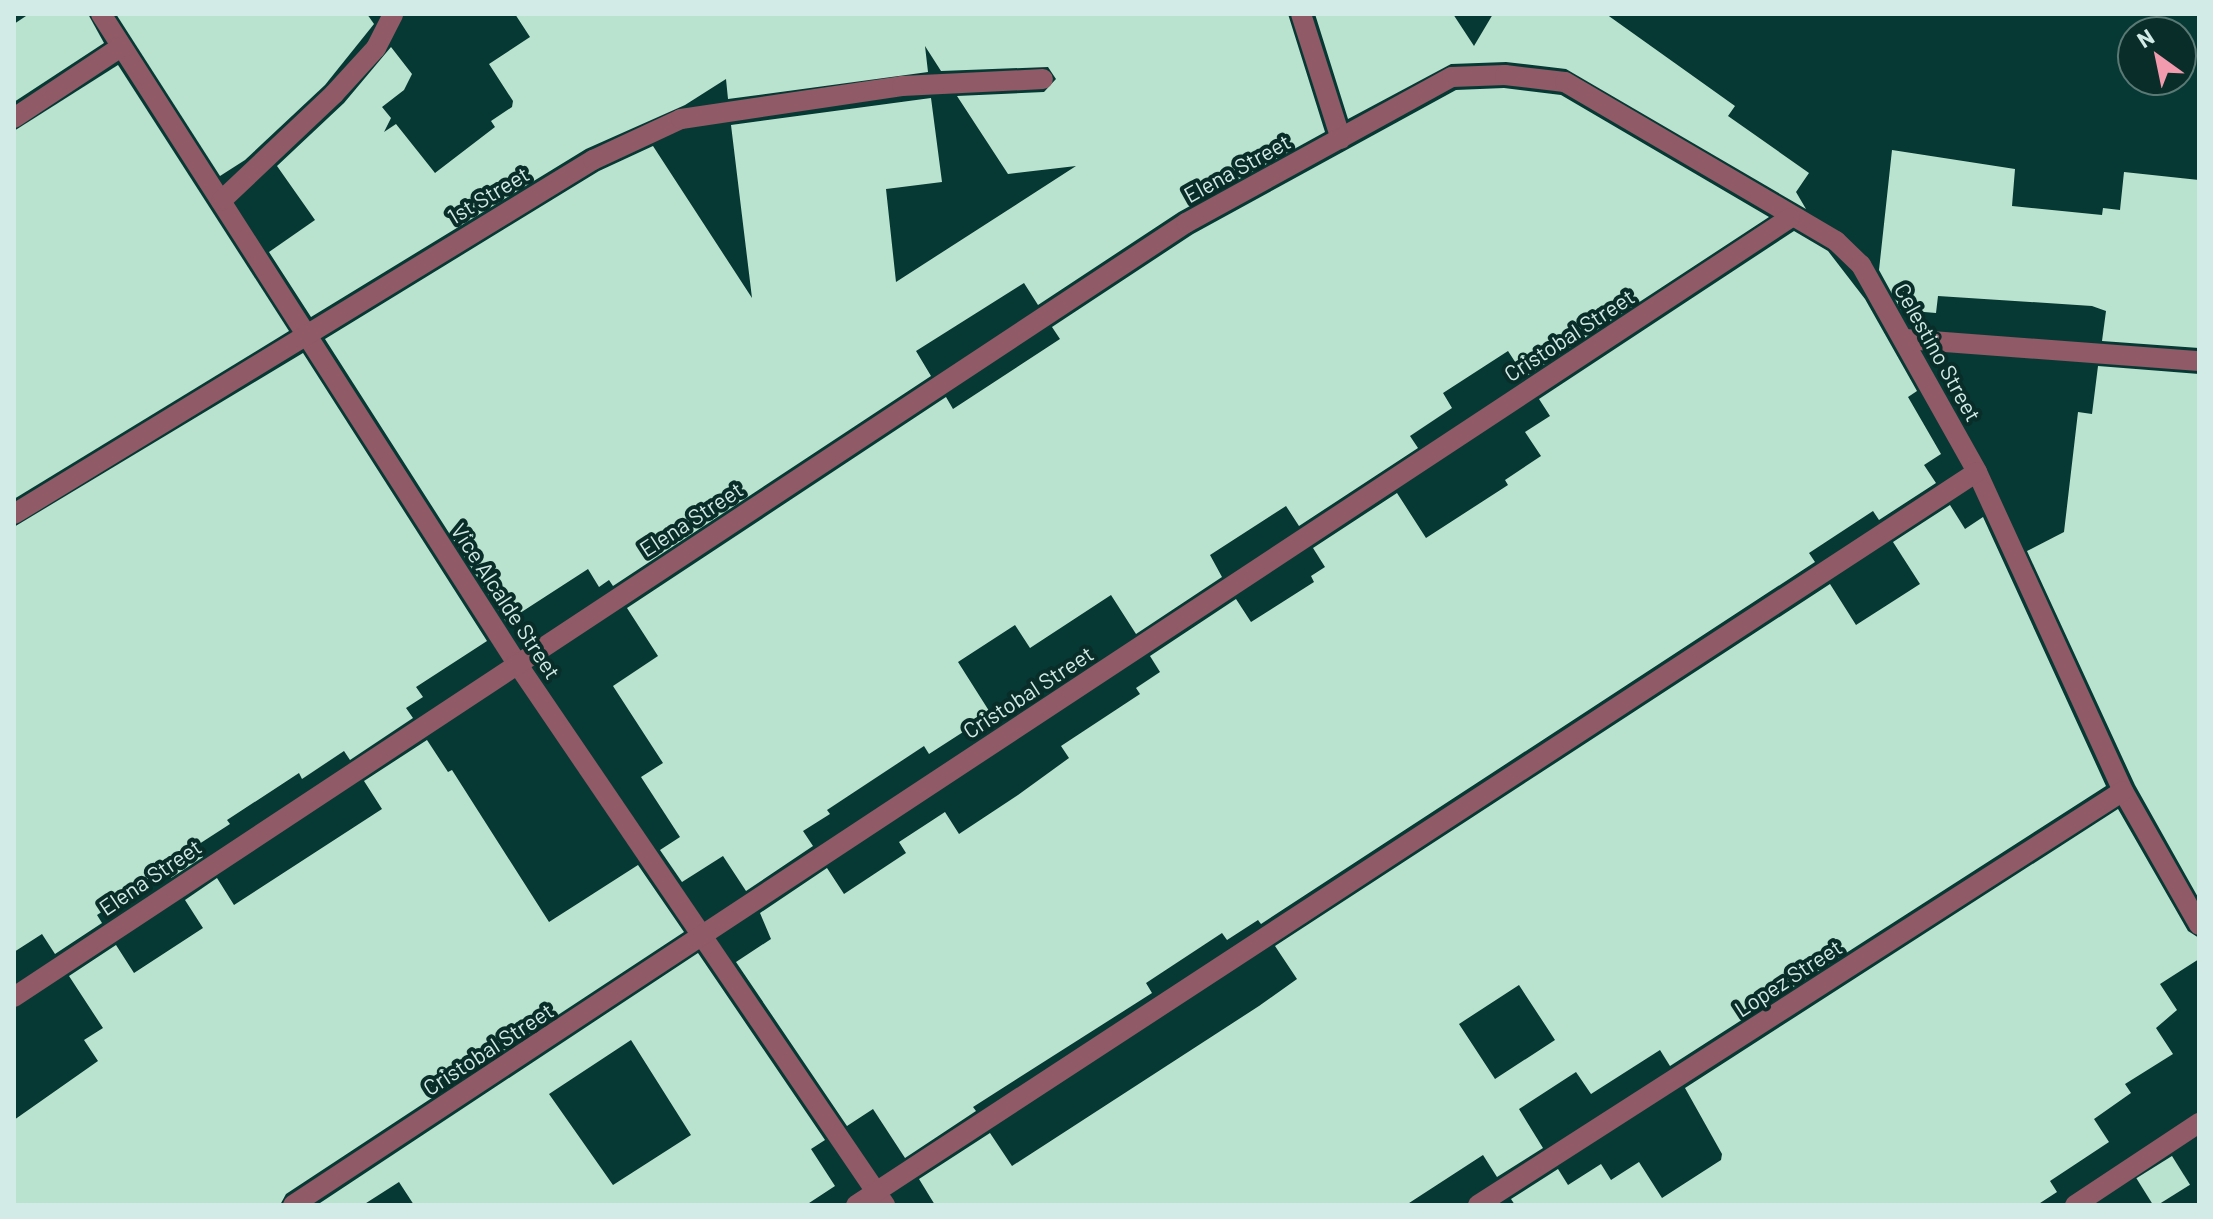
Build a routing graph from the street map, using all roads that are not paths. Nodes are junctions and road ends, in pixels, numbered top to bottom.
1 (101, 14) edge
2 (393, 14) edge
3 (1301, 14) edge
4 (121, 47) junction
5 (1043, 79) dead end
6 (1407, 103) joint
7 (14, 118) edge
8 (1341, 139) junction
9 (221, 201) junction
10 (1790, 218) junction
11 (306, 331) junction
12 (1905, 339) junction
13 (2199, 361) edge
14 (1977, 472) junction
15 (14, 514) edge
16 (516, 662) junction
17 (2123, 791) junction
18 (2199, 925) edge
19 (699, 938) junction
20 (14, 997) edge
21 (2199, 1123) edge
22 (880, 1198) edge
23 (293, 1205) edge
24 (856, 1205) edge
25 (1478, 1205) edge
26 (2075, 1205) edge

1 - 4 street, Vice Alcalde Street
2 - 9 street
3 - 8 street
4 - 7 street
4 - 9 street, Vice Alcalde Street
5 - 11 street, 1st Street
6 - 8 street, Elena Street
6 - 10 street, Celestino Street
8 - 16 street, Elena Street
9 - 11 street, Vice Alcalde Street
10 - 12 street, Celestino Street
10 - 19 street, Cristobal Street
11 - 15 street, 1st Street
11 - 16 street, Vice Alcalde Street
12 - 13 street
12 - 14 street, Celestino Street
14 - 17 street, Celestino Street
14 - 22 street
16 - 19 street, Vice Alcalde Street
16 - 20 street, Elena Street
17 - 18 street, Celestino Street
17 - 25 street, Lopez Street
19 - 22 street, Vice Alcalde Street
19 - 23 street, Cristobal Street
21 - 26 street
22 - 24 street

